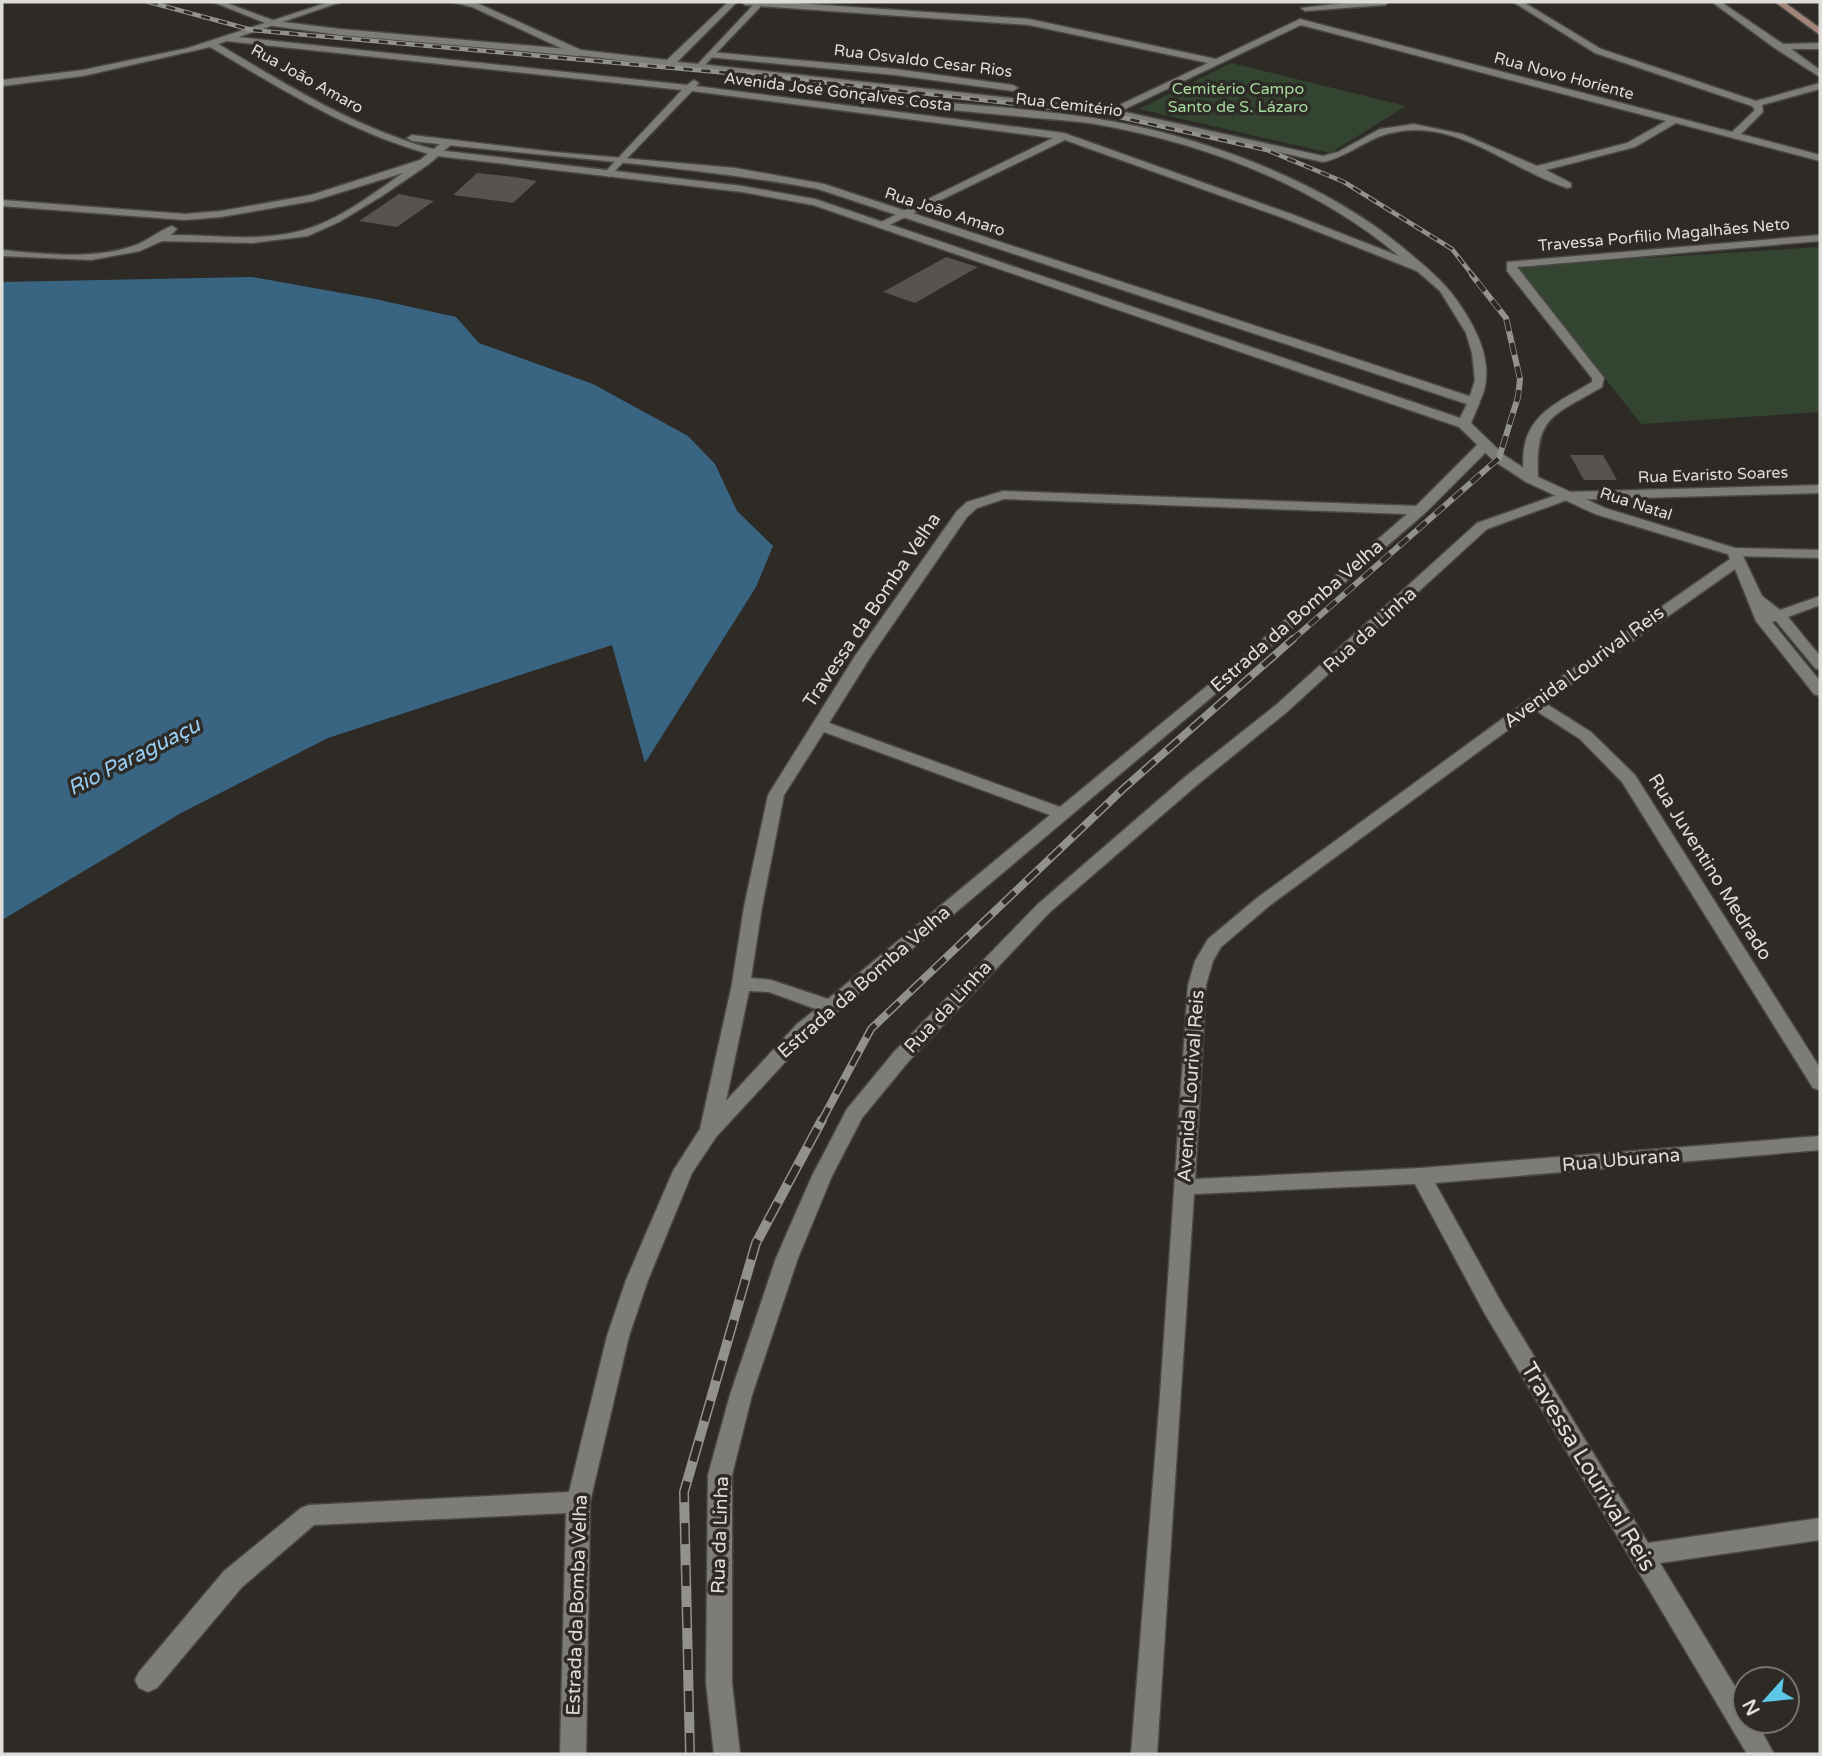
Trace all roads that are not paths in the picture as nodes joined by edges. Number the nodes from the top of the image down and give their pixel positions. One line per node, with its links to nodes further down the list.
1 (217, 2): 14 (street)
2 (337, 2): 14 (street)
3 (456, 2): 11 (street)
4 (733, 2): 22 (street)
5 (746, 2): 6 (street)
6 (760, 2): 21 (street); 24 (street)
7 (1385, 2): 12 (street)
8 (1517, 2): 34 (street)
9 (1716, 2): 19 (street)
10 (1779, 2): 15 (main road)
11 (472, 3): 20 (street)
12 (1301, 5): 13 (street)
13 (1300, 22): 24 (street); 37 (street, Rua Novo Horiente)
14 (273, 23): 16 (street); 20 (street)
15 (1820, 32)
16 (229, 38): 17 (street); 30 (street, Avenida José Gonçalves Costa)
17 (212, 44): 28 (street); 40 (street, Rua João Amaro)
18 (1820, 46): 19 (street)
19 (1779, 47): 27 (street)
20 (579, 53): 23 (street)
21 (711, 55): 22 (street, Rua Osvaldo Cesar Rios); 26 (street); 31 (street, Rua Osvaldo Cesar Rios)
22 (678, 56): 23 (street, Rua Osvaldo Cesar Rios); 25 (street)
23 (638, 59): 25 (street, Rua Osvaldo Cesar Rios)
24 (1218, 62): 33 (street)
25 (669, 64): 26 (street, Rua Osvaldo Cesar Rios)
26 (700, 67): 35 (street, Rua Osvaldo Cesar Rios)
27 (1820, 74)
28 (2, 83)
29 (1820, 86): 34 (street)
30 (691, 87): 36 (street, Rua Cemitério); 38 (street, Avenida José Gonçalves Costa); 45 (street)
31 (1026, 89)
32 (1105, 100): 33 (street)
33 (1131, 103): 35 (street)
34 (1756, 104): 39 (street)
35 (1111, 112): 36 (street); 46 (street, Rua Cemitério)
36 (1093, 121): 38 (street); 57 (street, Rua Cemitério)
37 (1673, 121): 39 (street, Rua Novo Horiente); 46 (street)
38 (1064, 136): 51 (street); 57 (street, Avenida José Gonçalves Costa)
39 (1734, 136): 43 (street, Rua Novo Horiente)
40 (388, 139): 41 (street, Rua João Amaro); 42 (street, Rua João Amaro)
41 (449, 142): 42 (street); 45 (street, Rua João Amaro)
42 (437, 153): 44 (street); 47 (street, Rua João Amaro)
43 (1820, 158)
44 (425, 162): 50 (street); 50 (street)
45 (623, 162): 47 (street); 51 (street, Rua João Amaro)
46 (1535, 170): 48 (street, Rua Cemitério)
47 (609, 174): 53 (street, Rua João Amaro)
48 (1567, 185)
49 (2, 203): 52 (street)
50 (322, 210): 52 (street); 54 (street)
51 (903, 215): 53 (street); 58 (street, Rua João Amaro)
52 (185, 218): 54 (street)
53 (885, 224): 59 (street, Rua João Amaro)
54 (163, 237): 56 (street)
55 (1820, 238): 61 (street, Travessa Porfilio Magalhães Neto)
56 (2, 253)
57 (1421, 269): 58 (street, Rua Cemitério)
58 (1474, 402): 59 (street, Rua Cemitério)
59 (1464, 424): 60 (street, Rua Natal)
60 (1485, 445): 61 (street, Rua Natal); 64 (street, Estrada da Bomba Velha)
61 (1531, 479): 63 (street, Rua Natal)
62 (1820, 489): 63 (street, Rua Evaristo Soares)
63 (1565, 496): 66 (street, Rua Natal); 88 (street, Rua da Linha)
64 (1420, 510): 74 (street, Travessa da Bomba Velha); 75 (street, Estrada da Bomba Velha)
65 (1820, 554): 66 (street, Rua Natal)
66 (1736, 556): 67 (street); 73 (street, Avenida Lourival Reis)
67 (1756, 598): 69 (street); 70 (street)
68 (1820, 600): 69 (street)
69 (1779, 616): 70 (street); 71 (street)
70 (1762, 621): 72 (street)
71 (1820, 665)
72 (1820, 691)
73 (1534, 703): 78 (street, Rua Juventino Medrado); 82 (street, Avenida Lourival Reis)
74 (820, 725): 75 (street); 76 (street, Travessa da Bomba Velha)
75 (1062, 814): 77 (street, Estrada da Bomba Velha)
76 (741, 985): 77 (street); 79 (street, Travessa da Bomba Velha)
77 (830, 1007): 79 (street, Estrada da Bomba Velha)
78 (1820, 1083)
79 (709, 1132): 83 (street, Estrada da Bomba Velha)
80 (1820, 1143): 81 (street, Rua Uburana)
81 (1421, 1176): 82 (street, Rua Uburana); 85 (street, Travessa Lourival Reis)
82 (1185, 1187): 89 (street, Avenida Lourival Reis)
83 (578, 1502): 86 (street); 87 (street, Estrada da Bomba Velha)
84 (1820, 1529): 85 (street)
85 (1642, 1555): 90 (street, Travessa Lourival Reis)
86 (148, 1680)
87 (573, 1754)
88 (727, 1754)
89 (1144, 1754)
90 (1761, 1754)

